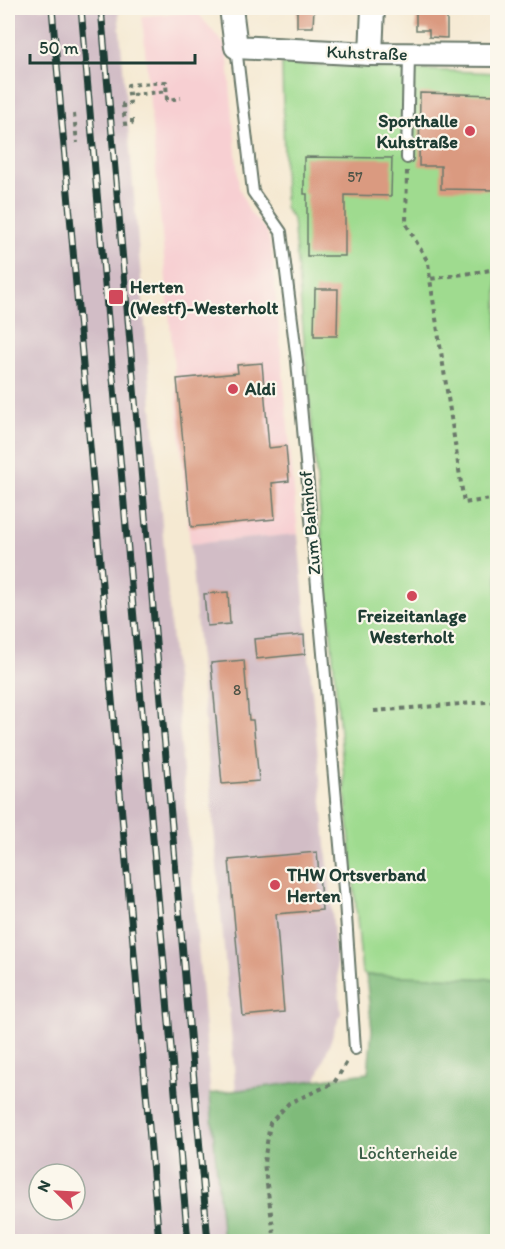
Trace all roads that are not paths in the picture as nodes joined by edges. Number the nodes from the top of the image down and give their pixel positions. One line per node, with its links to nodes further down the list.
1 (231, 8): 3 (street, Zum Bahnhof)
2 (374, 8): 4 (street)
3 (236, 47): 4 (street, Kuhstraße); 8 (lane, Zum Bahnhof)
4 (371, 54): 5 (street, Kuhstraße)
5 (410, 54): 6 (street, Kuhstraße); 7 (lane)
6 (498, 55)
7 (407, 158)
8 (355, 1049)

